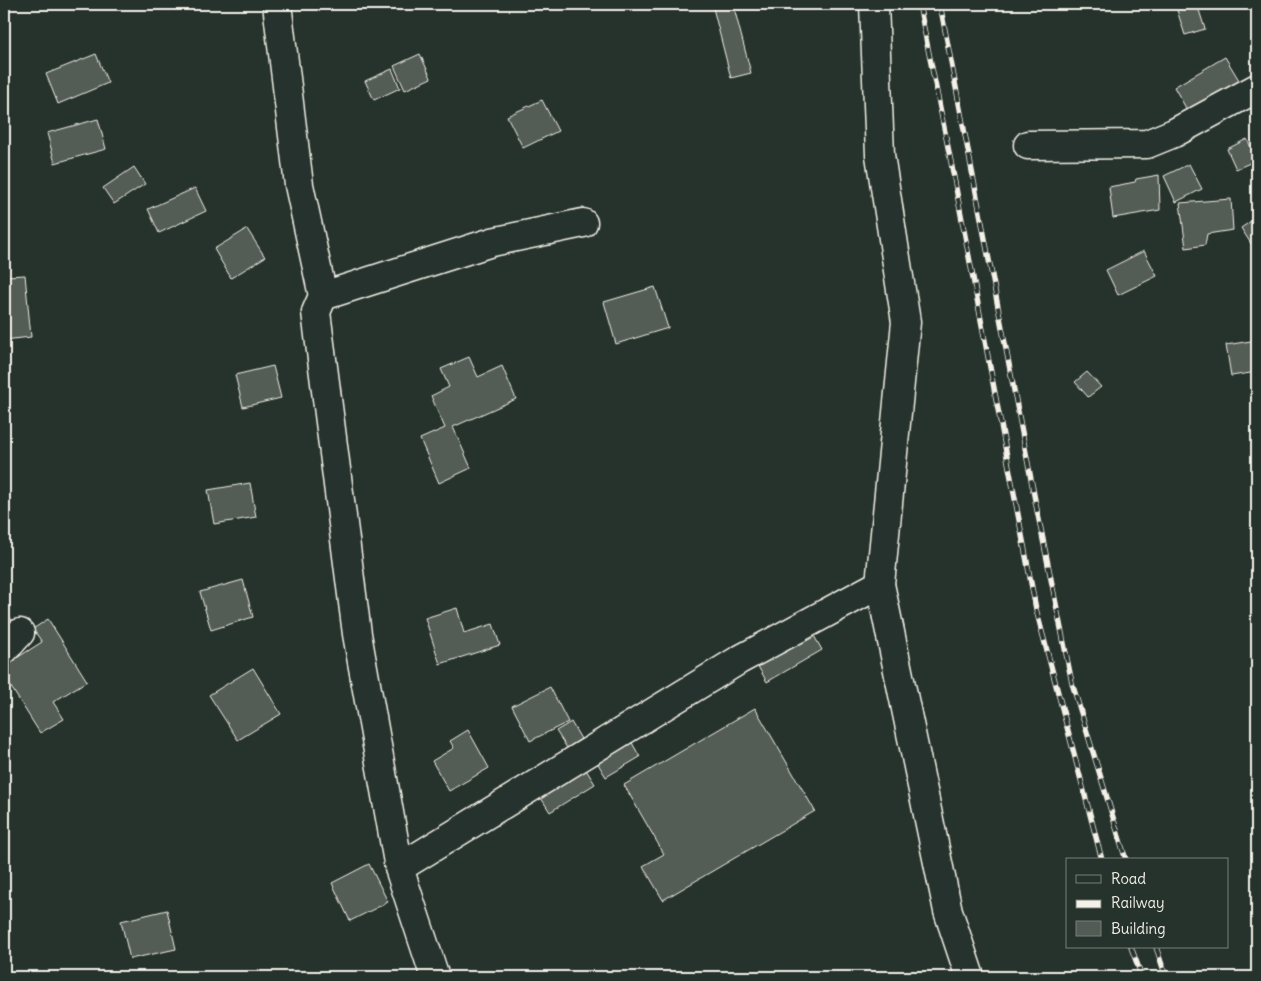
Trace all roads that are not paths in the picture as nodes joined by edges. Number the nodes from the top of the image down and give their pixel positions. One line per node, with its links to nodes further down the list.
1 (277, 4): 6 (street)
2 (874, 4): 7 (street)
3 (1257, 88): 4 (street)
4 (1028, 145)
5 (583, 223): 6 (street)
6 (324, 296): 8 (street)
7 (880, 584): 8 (street); 10 (street)
8 (399, 868): 9 (street)
9 (435, 977)
10 (970, 977)

